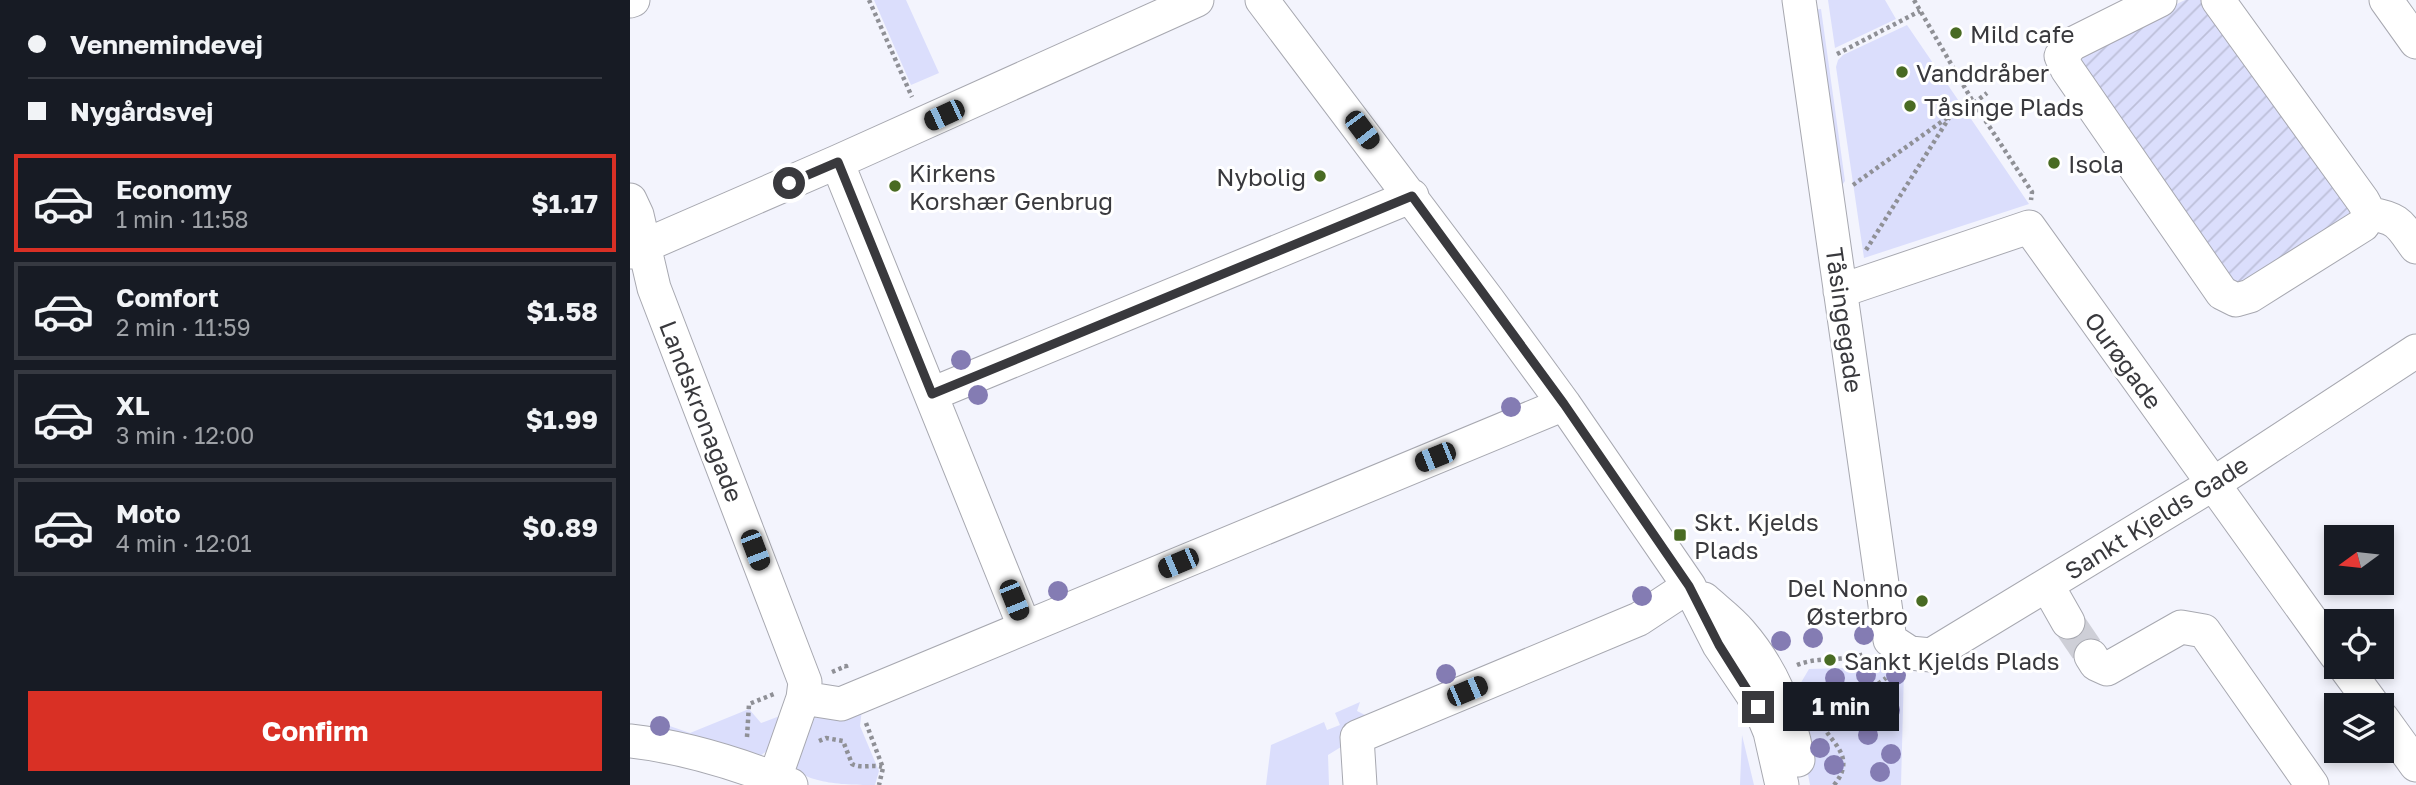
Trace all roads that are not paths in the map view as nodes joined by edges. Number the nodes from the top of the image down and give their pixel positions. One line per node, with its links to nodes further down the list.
1 (1197, 0): 8 (street)
2 (1262, 0): 9 (street)
3 (1799, 0): 13 (street, Tåsingegade)
4 (2160, 0): 11 (street)
5 (2218, 0): 11 (street)
6 (2386, 0): 7 (street)
7 (2412, 30)
8 (838, 162): 12 (street); 15 (street)
9 (1412, 196): 15 (street); 16 (street)
10 (630, 200): 12 (street, Landskronagade)
11 (2400, 224)
12 (637, 250): 25 (street, Landskronagade)
13 (1840, 291): 17 (street, Ourøgade); 23 (street, Tåsingegade)
14 (2416, 351): 17 (street, Sankt Kjelds Gade)
15 (932, 394): 21 (street)
16 (1564, 404): 19 (street); 21 (street)
17 (2213, 484): 18 (street, Sankt Kjelds Gade); 22 (street, Ourøgade)
18 (2047, 584): 20 (street); 23 (street, Sankt Kjelds Gade)
19 (1689, 586): 30 (street); 31 (street); 32 (street)
20 (2068, 622)
21 (1024, 626): 25 (street)
22 (2324, 638)
23 (1890, 640)
24 (2091, 656): 33 (street)
25 (803, 698): 29 (street, Landskronagade)
26 (2394, 735): 28 (street)
27 (630, 741): 29 (street)
28 (2416, 765)
29 (783, 782)
30 (1360, 785)
31 (1782, 785)
32 (1802, 785)
33 (2312, 785)

